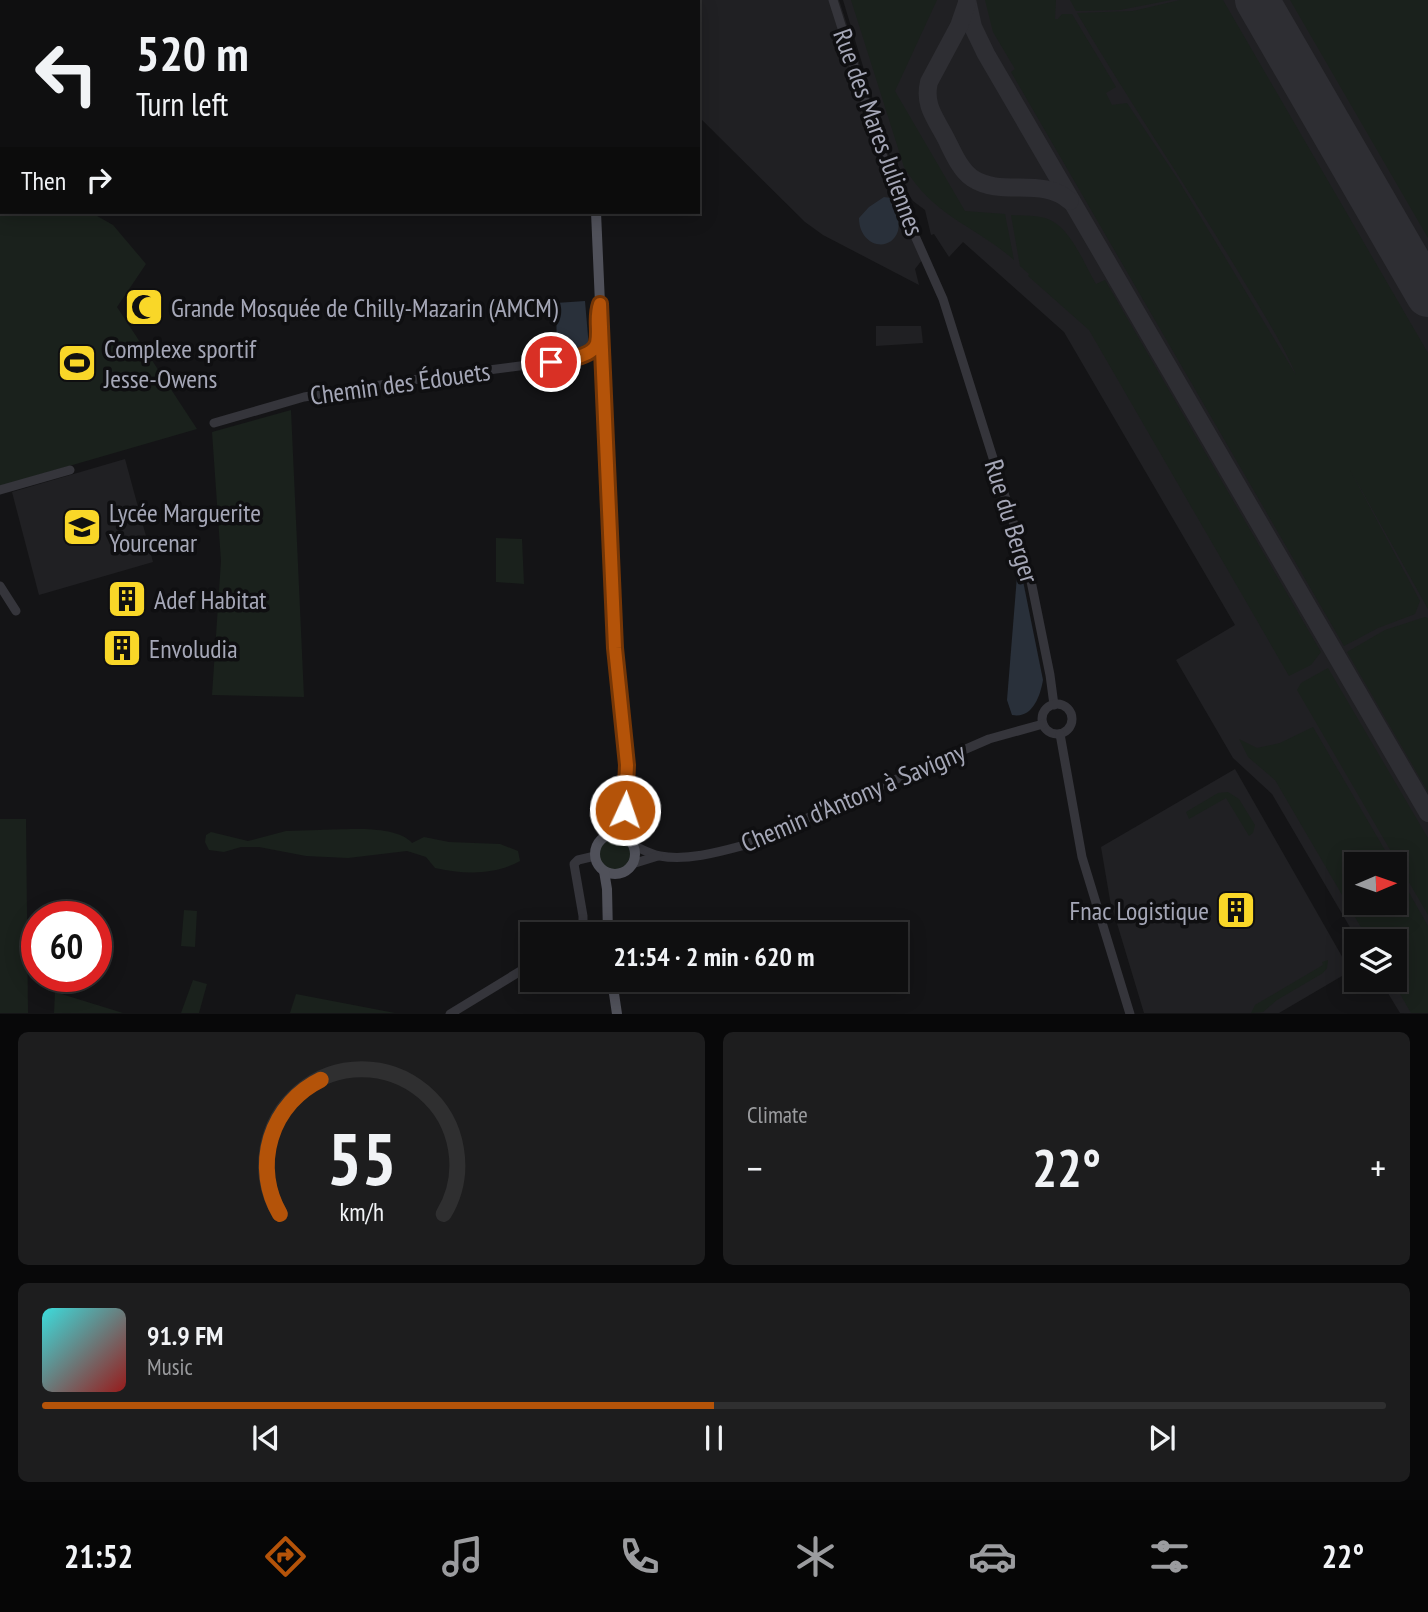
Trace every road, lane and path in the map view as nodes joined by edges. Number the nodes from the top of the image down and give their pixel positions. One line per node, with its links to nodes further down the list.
1 (833, 0): 4 (street, Rue des Mares Juliennes)
2 (596, 214): 3 (main road)
3 (600, 304): 5 (main road); 6 (main road)
4 (956, 341): 12 (street, Rue du Berger)
5 (588, 353): 6 (main road); 7 (street, Chemin des Édouets)
6 (604, 396): 15 (main road)
7 (214, 423)
8 (70, 470): 9 (street)
9 (0, 490)
10 (0, 586): 11 (street)
11 (16, 611)
12 (1054, 705): 13 (street); 14 (street)
13 (1043, 724): 14 (street); 19 (street, Chemin d'Antony à Savigny)
14 (1060, 734): 30 (street)
15 (626, 787): 16 (main road); 17 (main road)
16 (609, 836): 17 (main road); 18 (main road)
17 (630, 842): 19 (street); 20 (main road)
18 (595, 856): 21 (main road); 23 (street)
19 (660, 856): 20 (street)
20 (632, 864): 22 (main road)
21 (604, 871): 22 (main road); 24 (main road)
22 (623, 873): 25 (main road)
23 (582, 922)
24 (608, 922)
25 (609, 922)
26 (520, 971): 28 (street)
27 (614, 992): 29 (main road)
28 (450, 1013)
29 (617, 1013)
30 (1129, 1013)

